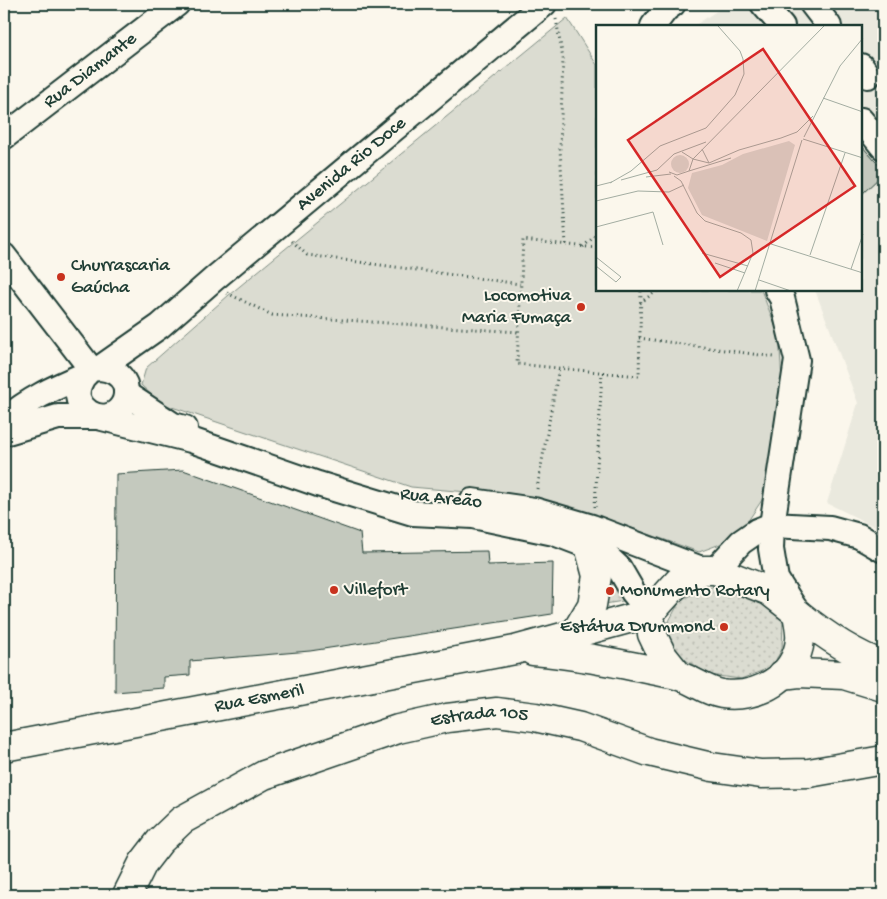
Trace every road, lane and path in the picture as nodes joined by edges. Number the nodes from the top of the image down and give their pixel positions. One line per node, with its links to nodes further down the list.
1 (177, 4): 10 (street, Rua Diamante)
2 (672, 4): 6 (street)
3 (763, 4): 7 (street)
4 (812, 4): 8 (street)
5 (549, 10): 12 (street, Avenida Rio Doce); 14 (path)
6 (654, 25)
7 (781, 25)
8 (828, 25)
9 (862, 121): 11 (street)
10 (4, 137)
11 (883, 147)
12 (277, 226): 18 (street, Avenida Rio Doce); 19 (path)
13 (596, 235): 15 (path)
14 (566, 245): 15 (path); 19 (path)
15 (583, 247): 16 (path)
16 (596, 248)
17 (4, 256): 29 (street)
18 (215, 278): 24 (street, Avenida Rio Doce); 25 (path)
19 (520, 284): 25 (path)
20 (641, 291): 23 (path)
21 (657, 291): 23 (path)
22 (778, 291): 27 (street)
23 (640, 303): 26 (path)
24 (160, 326): 29 (street, Avenida Rio Doce); 31 (street, Avenida Rio Doce)
25 (518, 332): 28 (path)
26 (639, 338): 27 (path); 30 (path)
27 (797, 360): 36 (street)
28 (559, 367): 30 (path); 35 (path)
29 (92, 370): 31 (street); 32 (street); 33 (street, Avenida Rio Doce)
30 (602, 372): 37 (path)
31 (126, 390): 32 (street); 35 (street, Rua Areão)
32 (98, 417): 34 (street); 37 (street, Rua Areão)
33 (4, 420)
34 (4, 433)
35 (534, 510): 37 (street, Rua Areão)
36 (772, 525): 38 (street); 39 (street); 41 (street)
37 (591, 536): 39 (street, Rua Areão); 40 (street); 42 (main road)
38 (883, 550)
39 (710, 570): 40 (main road); 41 (main road)
40 (650, 613): 42 (main road); 45 (main road)
41 (797, 613): 44 (main road); 46 (main road)
42 (576, 632): 43 (main road)
43 (515, 650): 45 (main road); 48 (main road, Rua Esmeril)
44 (883, 665)
45 (678, 675): 46 (main road)
46 (782, 675): 47 (main road)
47 (883, 687)
48 (4, 748)
49 (883, 760): 50 (main road, Estrada 105)
50 (127, 895)

